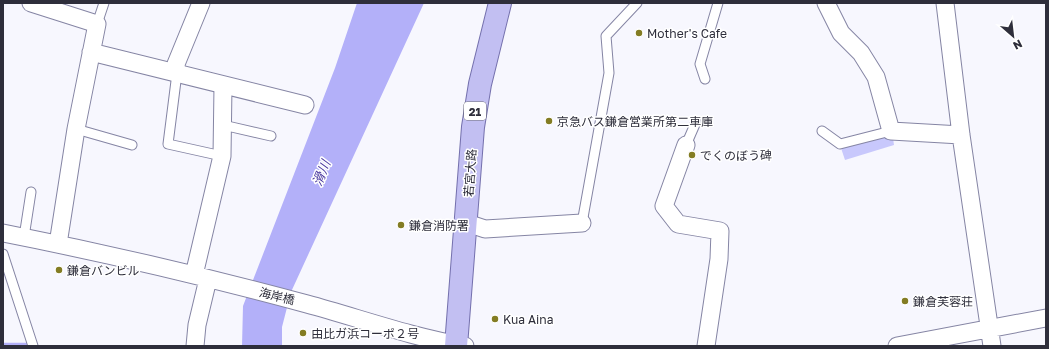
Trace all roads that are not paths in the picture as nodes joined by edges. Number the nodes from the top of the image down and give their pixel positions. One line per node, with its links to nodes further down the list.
1 (30, 3): 9 (street)
2 (104, 3): 9 (lane)
3 (200, 3): 11 (street)
4 (500, 3): 26 (main road, 若宮大路 / 21)
5 (637, 3): 27 (lane)
6 (718, 3): 12 (lane)
7 (826, 3): 19 (street)
8 (945, 3): 20 (street)
9 (97, 24): 10 (street)
10 (91, 52): 11 (street); 17 (street)
11 (177, 73): 13 (street); 24 (lane)
12 (705, 79)
13 (223, 86): 14 (street); 16 (street)
14 (306, 105)
15 (696, 122): 23 (lane)
16 (223, 125): 21 (lane); 24 (street)
17 (76, 130): 22 (lane); 30 (street)
18 (822, 131): 19 (lane)
19 (891, 131): 20 (street)
20 (961, 135): 34 (street)
21 (271, 136)
22 (132, 145)
23 (686, 145): 38 (street)
24 (222, 156): 32 (street)
25 (32, 192): 29 (lane)
26 (467, 223): 27 (street); 37 (main road, 若宮大路 / 21)
27 (582, 223)
28 (3, 233): 29 (street, 海岸橋)
29 (24, 237): 30 (street, 海岸橋)
30 (58, 244): 32 (street, 海岸橋)
31 (3, 254): 35 (lane)
32 (201, 277): 36 (street); 37 (street, 海岸橋)
33 (1046, 318): 34 (street)
34 (990, 328): 39 (street); 40 (street)
35 (33, 346)
36 (195, 346)
37 (459, 346)
38 (706, 346)
39 (897, 346)
40 (992, 346)

